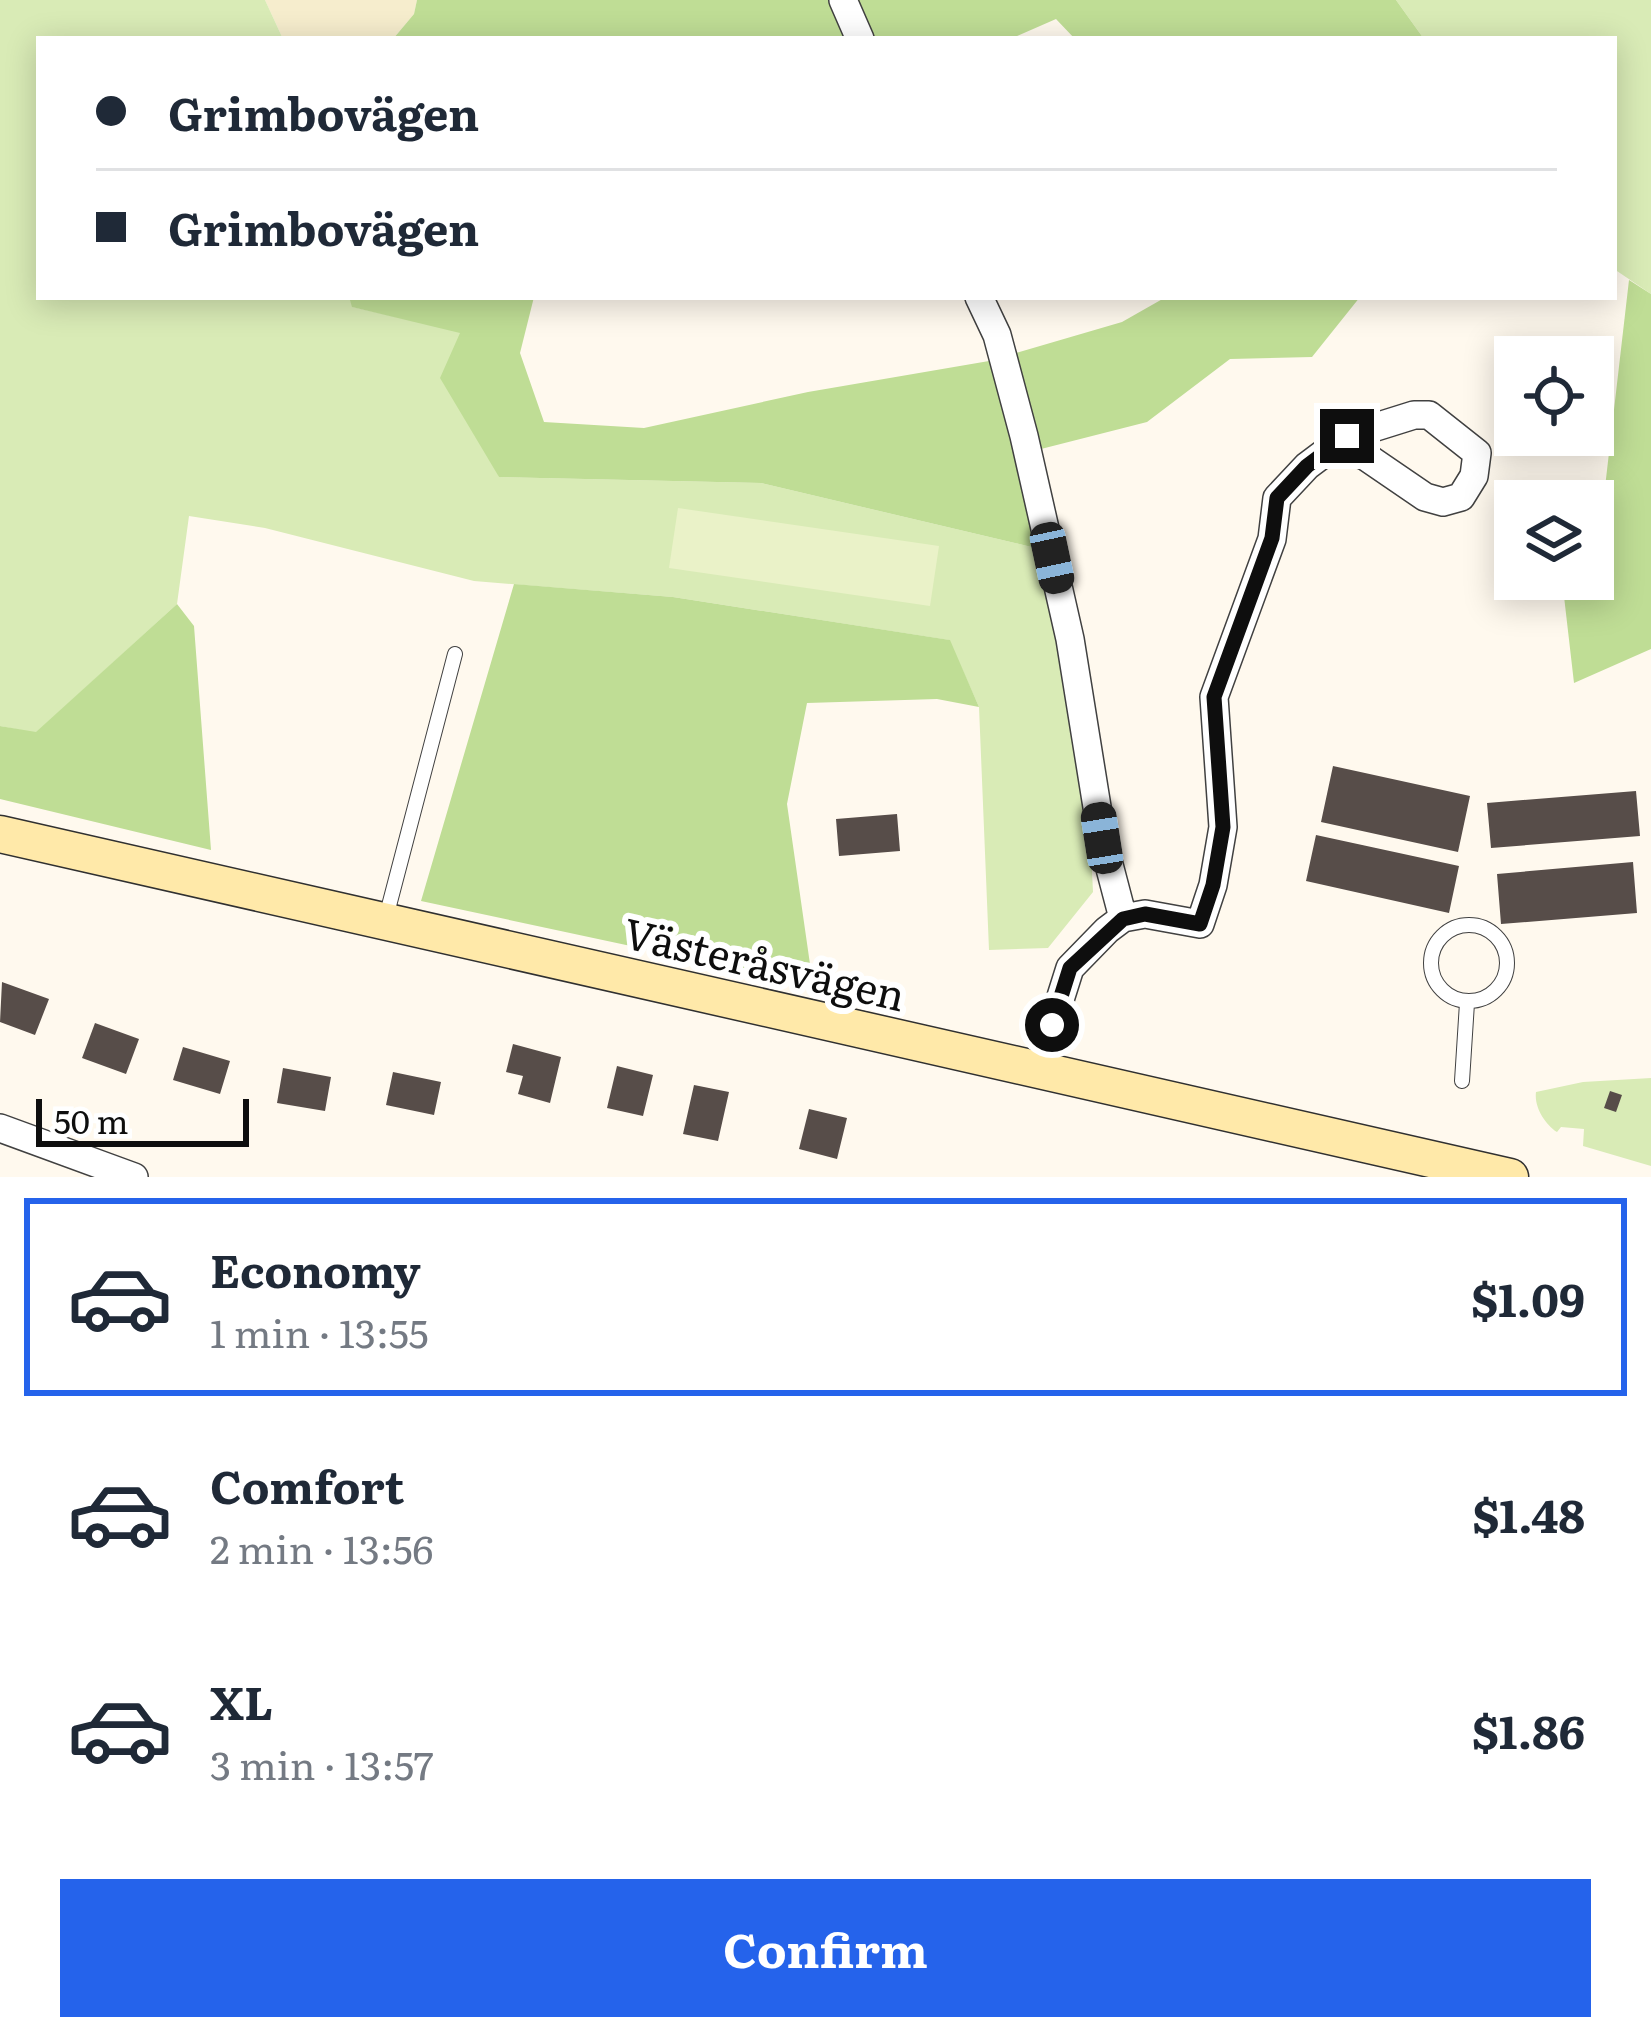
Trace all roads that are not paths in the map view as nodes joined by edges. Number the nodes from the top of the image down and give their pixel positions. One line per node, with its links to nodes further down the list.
1 (843, 0): 2 (street)
2 (859, 36)
3 (980, 300): 7 (street)
4 (1334, 446): 4 (street); 7 (street)
5 (454, 654): 8 (lane)
6 (0, 834): 8 (street, Västeråsvägen)
7 (1123, 919): 10 (street)
8 (385, 921): 10 (street, Västeråsvägen)
9 (1468, 1003): 9 (lane); 11 (lane)
10 (1042, 1071): 14 (street, Västeråsvägen)
11 (1462, 1082)
12 (0, 1128): 13 (street)
13 (134, 1177)
14 (1510, 1177)

